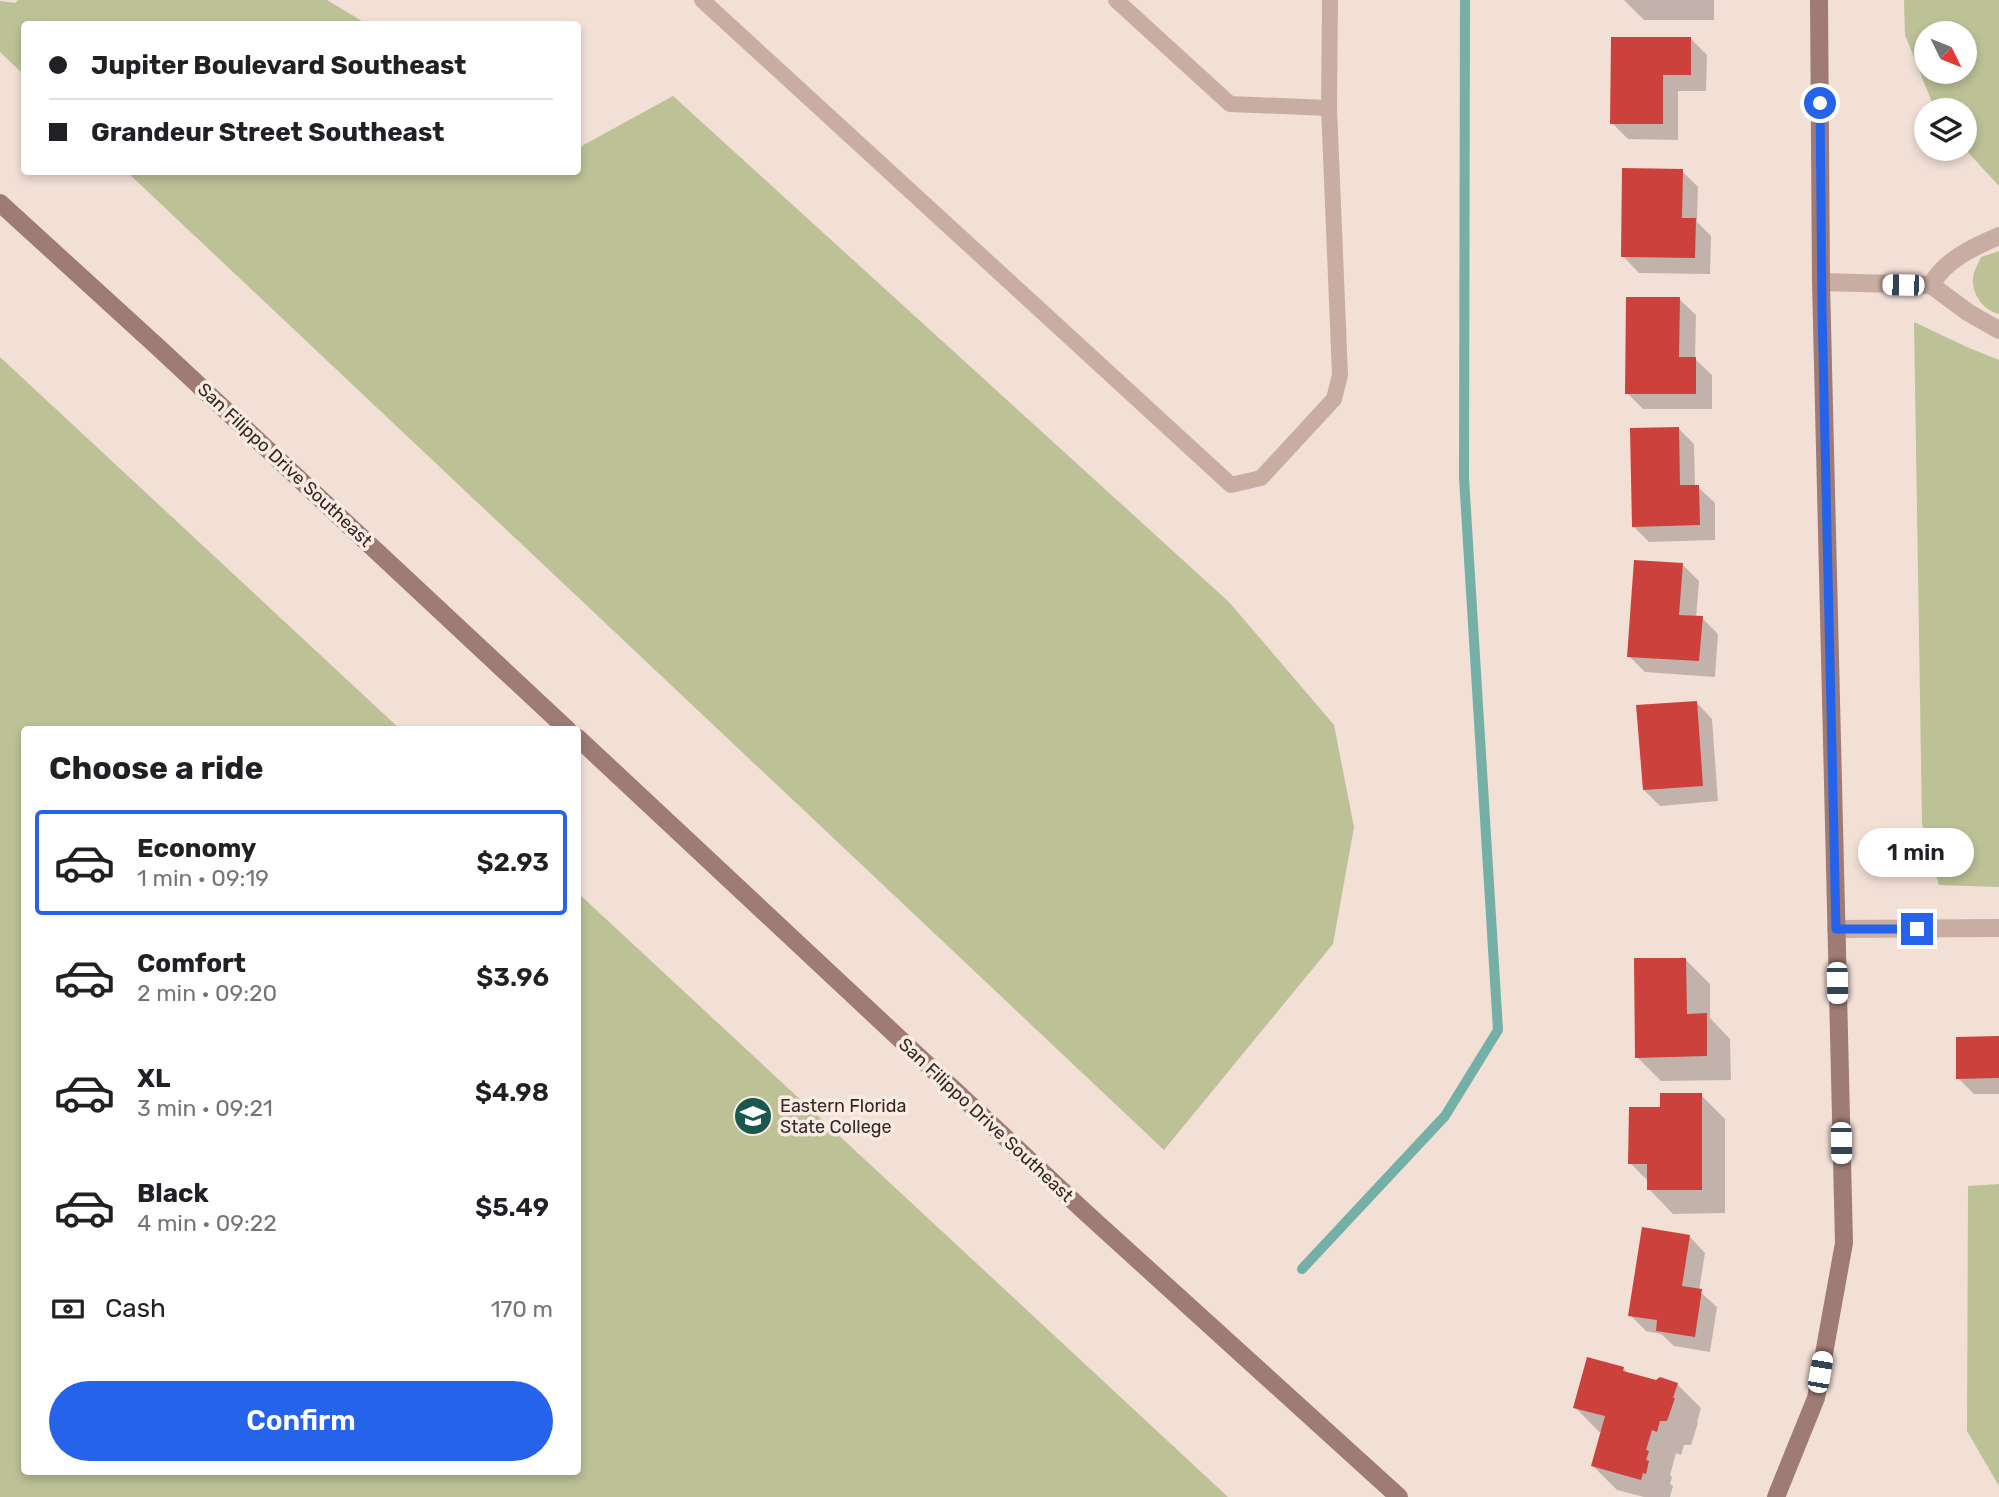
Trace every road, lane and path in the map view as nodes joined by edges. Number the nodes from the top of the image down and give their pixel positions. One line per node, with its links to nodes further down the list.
1 (702, 0): 5 (lane)
2 (1116, 0): 5 (lane)
3 (1330, 0): 5 (lane)
4 (1819, 0): 8 (street)
5 (1329, 108)
6 (0, 202): 11 (street, San Filippo Drive Southeast)
7 (1999, 236): 9 (street)
8 (1821, 282): 9 (street); 14 (street)
9 (1931, 285): 10 (street)
10 (1999, 330)
11 (564, 726)
12 (581, 741): 15 (street, San Filippo Drive Southeast)
13 (1999, 928): 14 (street)
14 (1836, 929): 16 (street)
15 (1399, 1497)
16 (1776, 1497)

